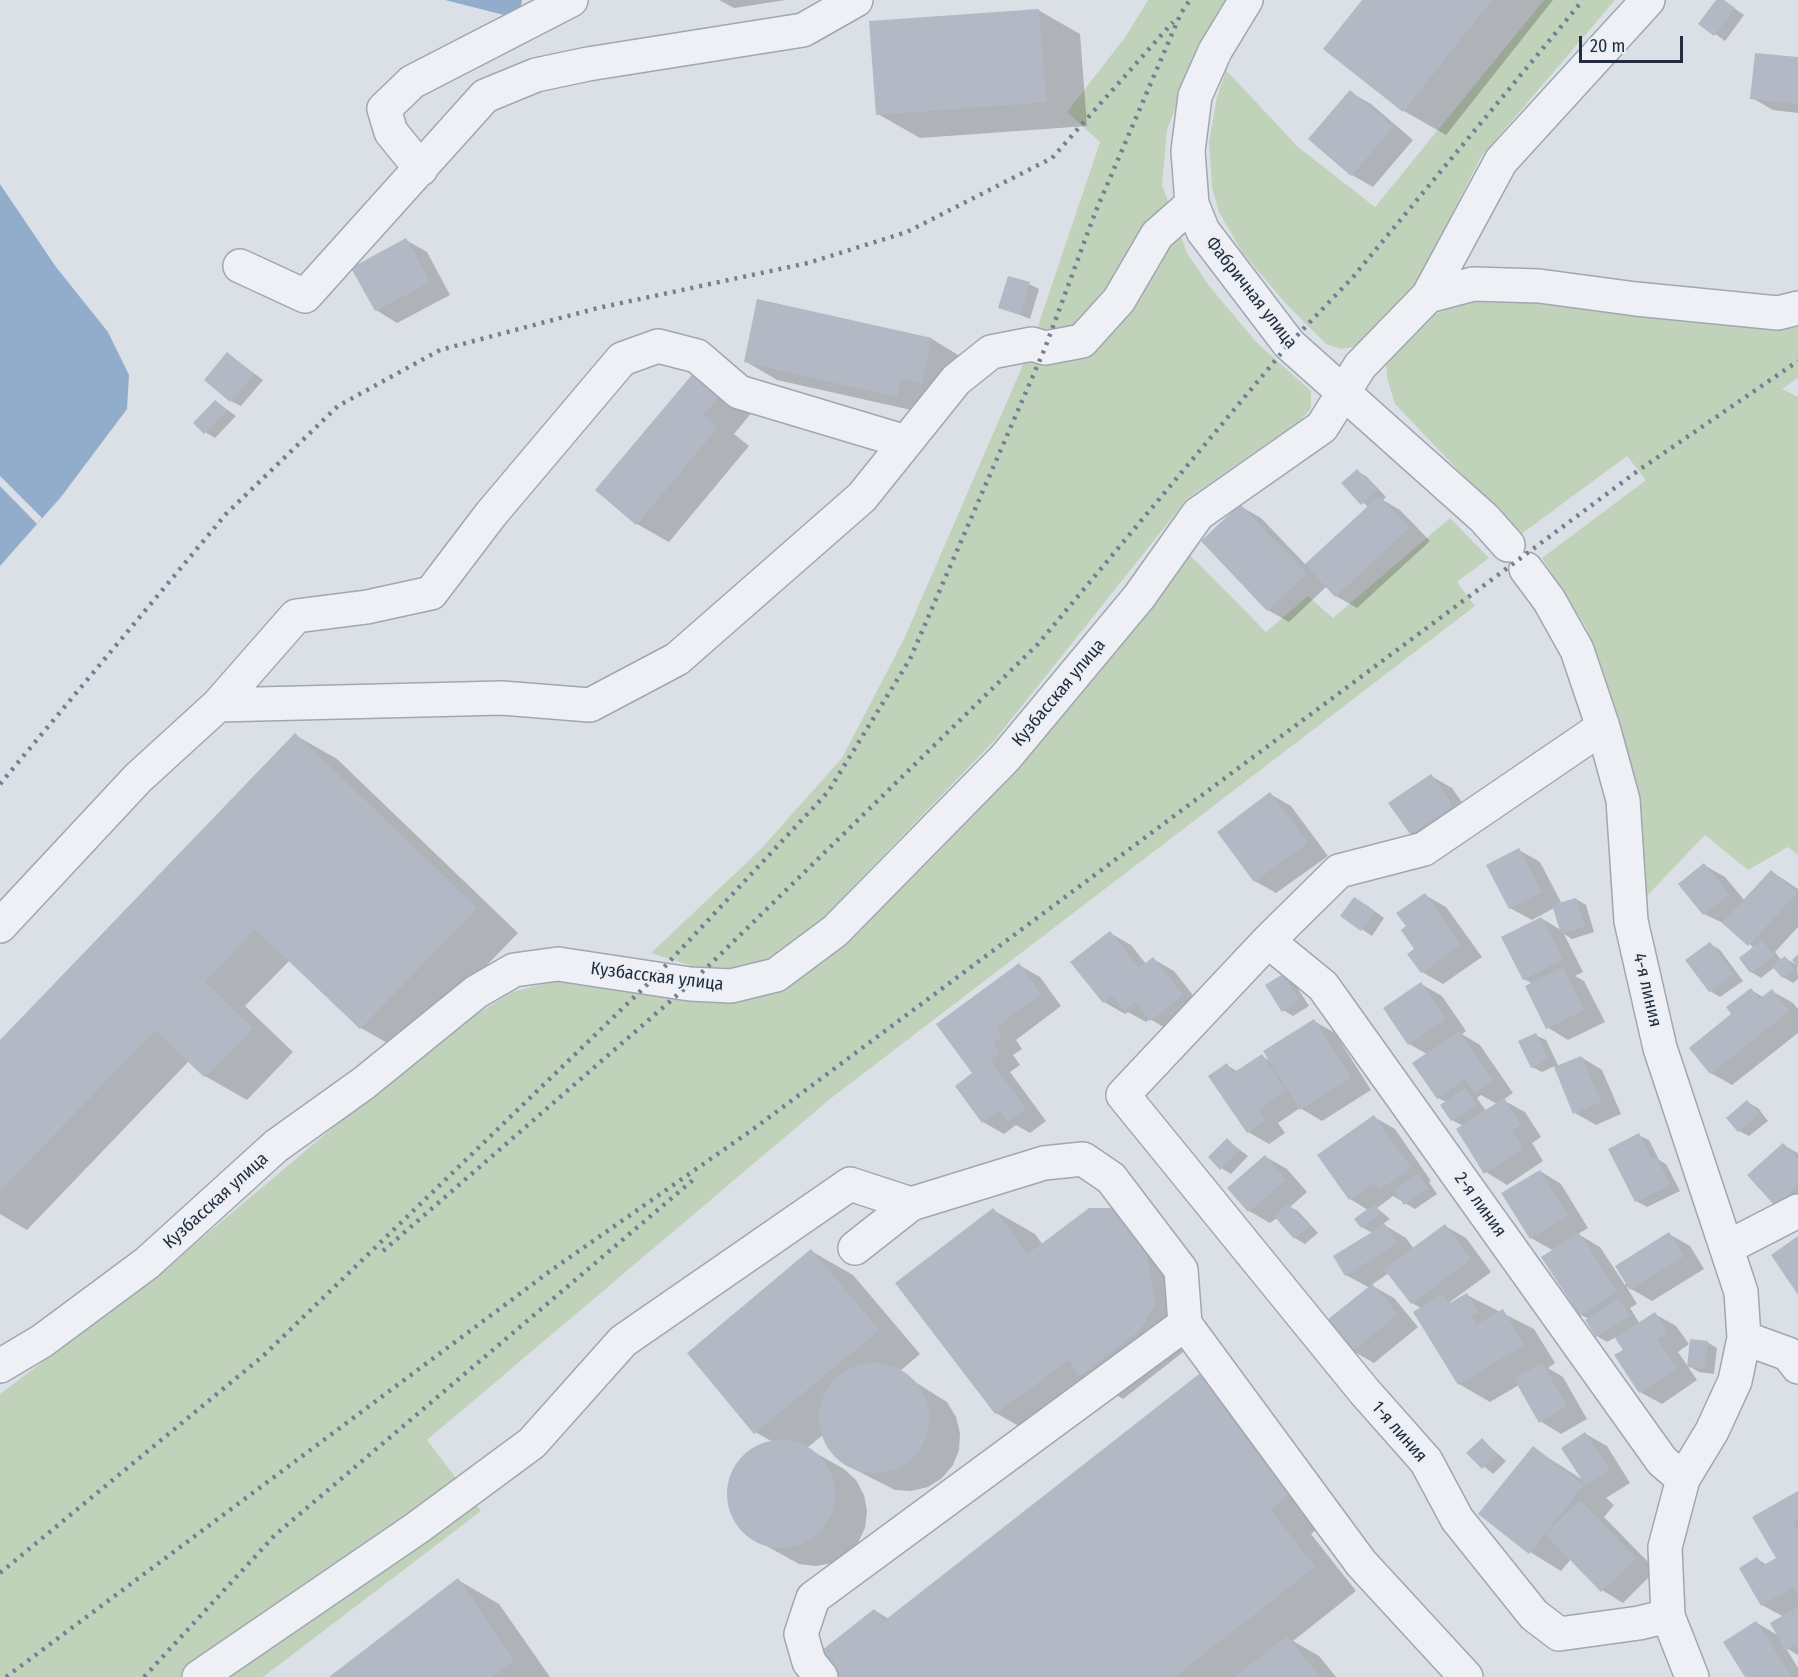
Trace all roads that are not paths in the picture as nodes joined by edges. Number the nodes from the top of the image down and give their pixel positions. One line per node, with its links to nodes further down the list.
1 (572, 0): 5 (street)
2 (856, 0): 5 (street)
3 (1246, 0): 6 (street, Фабричная улица)
4 (1648, 0): 8 (street, Кузбасская улица)
5 (421, 169): 7 (street)
6 (1192, 204): 10 (street, Фабричная улица); 11 (street)
7 (240, 266)
8 (1428, 296): 9 (street); 10 (street, Кузбасская улица)
9 (1798, 308)
10 (1344, 394): 12 (street, Фабричная улица); 23 (street, Кузбасская улица)
11 (906, 442): 13 (street); 13 (street)
12 (1577, 650): 14 (street, 4-я линия)
13 (218, 705): 15 (street)
14 (1604, 727): 16 (street); 19 (street, 4-я линия)
15 (0, 926)
16 (1268, 940): 25 (street, 2-я линия); 26 (street, 1-я линия)
17 (911, 1204): 20 (street); 21 (street); 27 (street)
18 (1798, 1211): 19 (street)
19 (1728, 1247): 22 (street, 4-я линия)
20 (855, 1248)
21 (1185, 1324): 28 (street); 29 (street)
22 (1744, 1338): 24 (street); 25 (street, 4-я линия)
23 (0, 1366)
24 (1798, 1367)
25 (1683, 1479): 26 (street, 4-я линия)
26 (1668, 1616): 30 (street)
27 (199, 1677)
28 (821, 1677)
29 (1466, 1677)
30 (1692, 1677)

